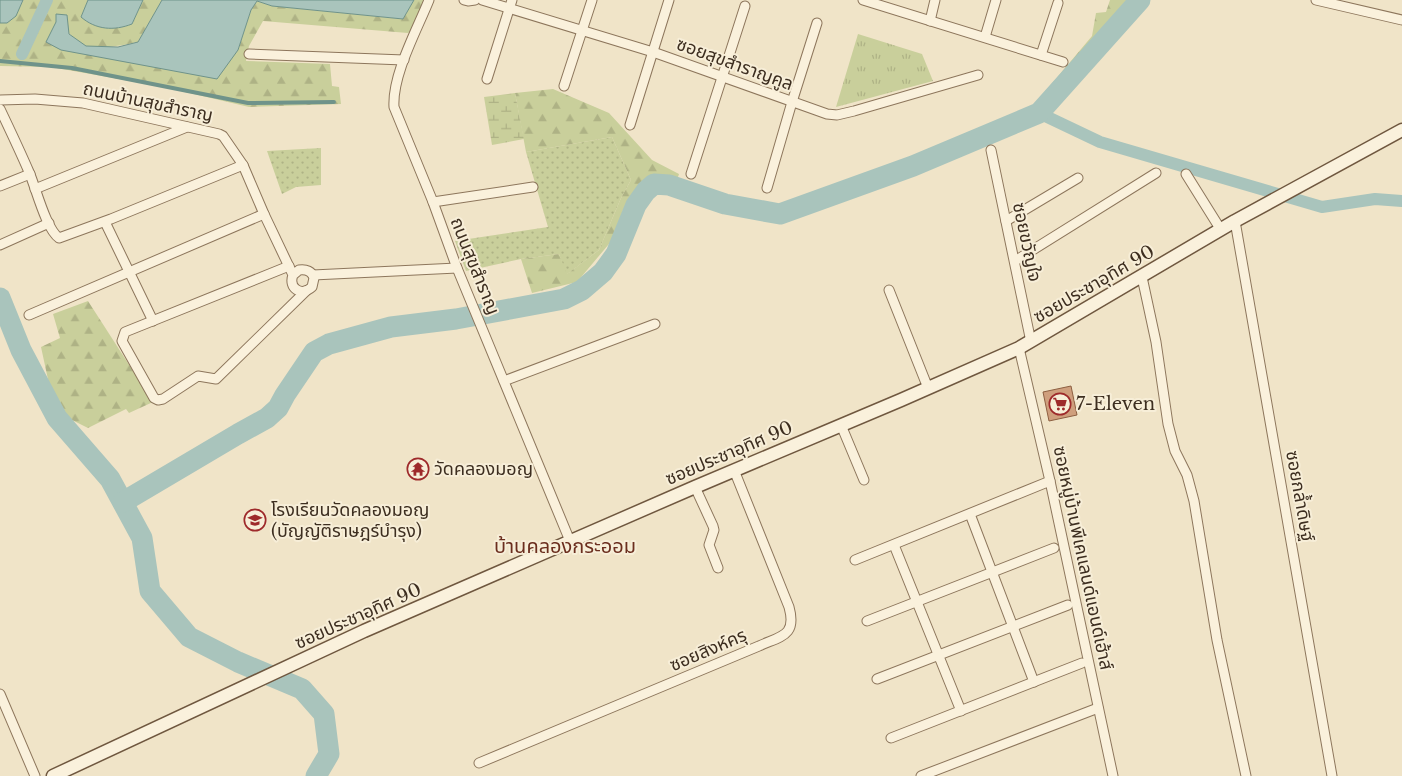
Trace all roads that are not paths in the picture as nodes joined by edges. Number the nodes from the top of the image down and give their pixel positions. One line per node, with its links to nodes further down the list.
1 (429, 0): 23 (street, ถนนสุขสำราญ)
2 (464, 0): 3 (street)
3 (475, 0)
4 (482, 0): 13 (street, ซอยสุขสำราญคูล)
5 (592, 0): 18 (street)
6 (669, 0): 20 (street)
7 (863, 0): 11 (street)
8 (935, 0): 16 (street)
9 (996, 0): 19 (street)
10 (1316, 0): 15 (street)
11 (873, 2): 16 (street)
12 (1058, 3): 22 (street)
13 (511, 4): 18 (street, ซอยสุขสำราญคูล); 27 (street)
14 (745, 6): 26 (street)
15 (1402, 20)
16 (930, 21): 19 (street)
17 (817, 23): 30 (street)
18 (582, 30): 20 (street, ซอยสุขสำราญคูล); 28 (street)
19 (984, 37): 22 (street)
20 (653, 52): 26 (street, ซอยสุขสำราญคูล); 32 (street)
21 (249, 54): 23 (street)
22 (1041, 55): 24 (street)
23 (404, 60): 46 (street, ถนนสุขสำราญ)
24 (1063, 62)
25 (978, 75): 30 (street, ซอยสุขสำราญคูล)
26 (722, 76): 30 (street, ซอยสุขสำราญคูล); 39 (street)
27 (487, 79)
28 (564, 86)
29 (0, 100): 33 (street, ถนนบ้านสุขสำราญ)
30 (792, 102): 44 (street)
31 (0, 109): 38 (street)
32 (630, 125)
33 (188, 126): 36 (street, ถนนบ้านสุขสำราญ); 45 (street)
34 (1402, 130): 49 (street, ซอยประชาอุทิศ 90)
35 (990, 150): 48 (street, ซอยขวัญใจ)
36 (243, 165): 47 (street, ถนนบ้านสุขสำราญ); 50 (street)
37 (1156, 173): 54 (street)
38 (30, 174): 42 (street); 45 (street)
39 (691, 174)
40 (1186, 174): 52 (street)
41 (1078, 178): 48 (street)
42 (0, 186)
43 (532, 187): 46 (street)
44 (767, 188)
45 (35, 189): 51 (street)
46 (433, 202): 55 (street, ถนนสุขสำราญ)
47 (264, 214): 56 (street, ถนนบ้านสุขสำราญ); 57 (street)
48 (1006, 221): 54 (street, ซอยขวัญใจ)
49 (1235, 221): 52 (street, ซอยประชาอุทิศ 90); 99 (street, ซอยกล้ำดิษฐ์)
50 (105, 222): 51 (street); 57 (street)
51 (49, 224): 53 (street)
52 (1221, 230): 59 (street, ซอยประชาอุทิศ 90)
53 (0, 245)
54 (1015, 261): 65 (street, ซอยขวัญใจ)
55 (457, 268): 58 (street); 67 (street, ถนนสุขสำราญ)
56 (291, 270): 58 (street); 61 (street, ถนนบ้านสุขสำราญ); 63 (street)
57 (129, 271): 62 (street); 63 (street)
58 (313, 275): 61 (street)
59 (1142, 277): 65 (street, ซอยประชาอุทิศ 90); 98 (street)
60 (889, 290): 68 (street)
61 (306, 292): 63 (street)
62 (28, 315)
63 (153, 321)
64 (655, 324): 67 (street)
65 (1031, 342): 66 (street, ซอยประชาอุทิศ 90)
66 (1019, 348): 68 (street, ซอยประชาอุทิศ 90); 72 (street, ซอยหมู่บ้านพีเคแลนด์แอนด์เฮ้าส์)
67 (504, 381): 75 (street, ถนนสุขสำราญ)
68 (928, 388): 69 (street, ซอยประชาอุทิศ 90)
69 (841, 426): 70 (street, ซอยประชาอุทิศ 90); 71 (street)
70 (734, 470): 73 (street, ซอยประชาอุทิศ 90); 93 (street, ซอยสิงห์ครุ)
71 (864, 480)
72 (1050, 481): 74 (street); 90 (street, ซอยหมู่บ้านพีเคแลนด์แอนด์เฮ้าส์)
73 (695, 487): 75 (street, ซอยประชาอุทิศ 90); 79 (street)
74 (970, 514): 76 (street); 80 (street)
75 (570, 541): 95 (street, ซอยประชาอุทิศ 90)
76 (894, 545): 78 (street); 81 (street)
77 (1054, 548): 80 (street)
78 (855, 560)
79 (718, 568)
80 (992, 572): 81 (street); 84 (street)
81 (918, 601): 83 (street); 85 (street)
82 (1068, 605): 84 (street)
83 (867, 621)
84 (1013, 626): 85 (street); 88 (street)
85 (940, 655): 87 (street); 91 (street)
86 (1082, 663): 88 (street)
87 (878, 679)
88 (1034, 682): 91 (street)
89 (0, 694): 94 (street)
90 (1098, 708): 96 (street); 97 (street, ซอยหมู่บ้านพีเคแลนด์แอนด์เฮ้าส์)
91 (962, 711): 92 (street)
92 (891, 738)
93 (479, 763)
94 (35, 776)
95 (53, 776)
96 (920, 776)
97 (1113, 776)
98 (1246, 776)
99 (1332, 776)

